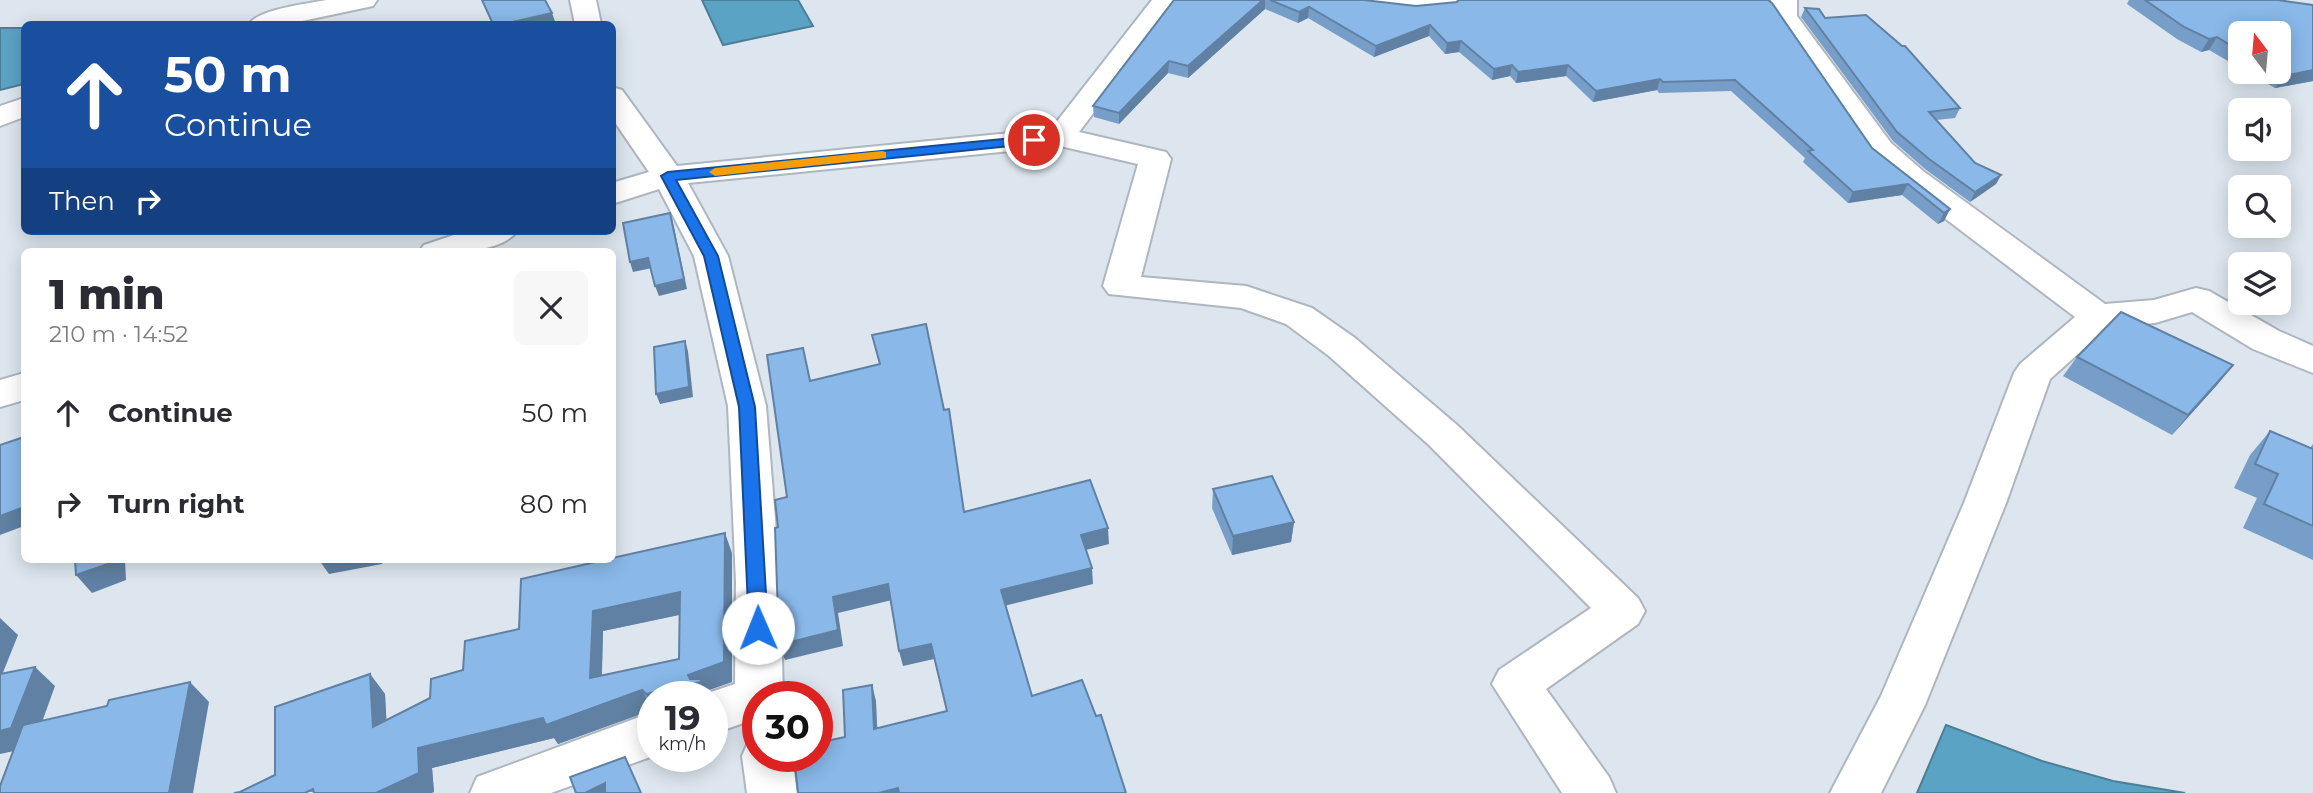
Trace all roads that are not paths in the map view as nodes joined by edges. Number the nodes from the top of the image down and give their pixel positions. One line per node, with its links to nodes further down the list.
1 (364, 0): 7 (street)
2 (583, 0): 8 (street)
3 (1166, 0): 12 (street)
4 (1355, 0): 6 (street)
5 (1784, 0): 17 (street)
6 (1446, 4)
7 (271, 21)
8 (586, 21)
9 (616, 102): 13 (street)
10 (21, 108): 11 (street)
11 (0, 117)
12 (1060, 137): 13 (street); 26 (street)
13 (668, 176): 14 (street); 21 (street)
14 (616, 193)
15 (488, 235): 16 (street)
16 (448, 248)
17 (2098, 316): 18 (street); 27 (street)
18 (2313, 360)
19 (21, 387): 20 (street)
20 (0, 394)
21 (759, 681)
22 (637, 740): 24 (street)
23 (769, 772): 25 (street)
24 (495, 793)
25 (772, 793)
26 (1591, 793)
27 (1855, 793)

